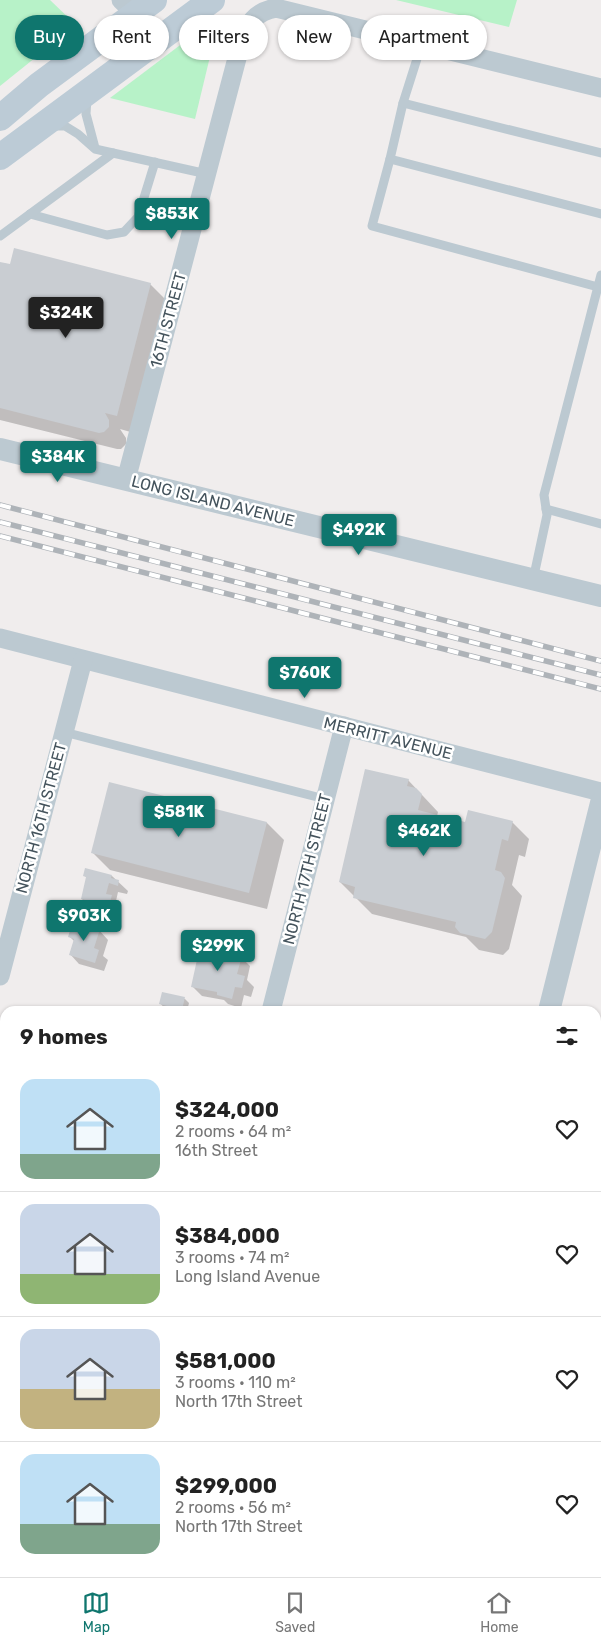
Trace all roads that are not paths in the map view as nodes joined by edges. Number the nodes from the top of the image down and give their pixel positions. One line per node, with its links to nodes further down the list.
1 (212, 0): 4 (main road)
2 (137, 5): 11 (main road)
3 (361, 28): 19 (street, 16TH STREET)
4 (169, 31)
5 (487, 59): 8 (street)
6 (130, 60): 9 (main road)
7 (417, 60): 10 (lane)
8 (601, 88)
9 (88, 91): 12 (main road); 13 (lane)
10 (403, 103): 15 (lane); 17 (lane)
11 (0, 118)
12 (41, 125): 13 (lane); 16 (main road)
13 (95, 149): 14 (lane)
14 (113, 153): 18 (lane); 20 (lane)
15 (601, 153)
16 (0, 157)
17 (390, 159): 21 (lane); 24 (lane)
18 (154, 162): 19 (lane); 20 (lane)
19 (207, 174): 26 (street, 16TH STREET)
20 (30, 214): 22 (lane)
21 (601, 214)
22 (0, 236)
23 (601, 275): 24 (lane)
24 (598, 287): 27 (lane)
25 (0, 449): 26 (street, LONG ISLAND AVENUE)
26 (126, 480): 29 (street, LONG ISLAND AVENUE)
27 (546, 510): 28 (lane); 29 (lane)
28 (601, 524)
29 (533, 580): 30 (street, LONG ISLAND AVENUE)
30 (601, 596)
31 (0, 638): 32 (street, MERRITT AVENUE)
32 (83, 660): 33 (street, MERRITT AVENUE); 34 (street, NORTH 16TH STREET)
33 (344, 726): 35 (street, MERRITT AVENUE); 36 (street, NORTH 17TH STREET)
34 (64, 732): 36 (lane); 38 (street, NORTH 16TH STREET)
35 (601, 792)
36 (325, 799): 39 (street, NORTH 17TH STREET)
37 (601, 803): 40 (street)
38 (0, 976)
39 (272, 1006)
40 (550, 1006)

